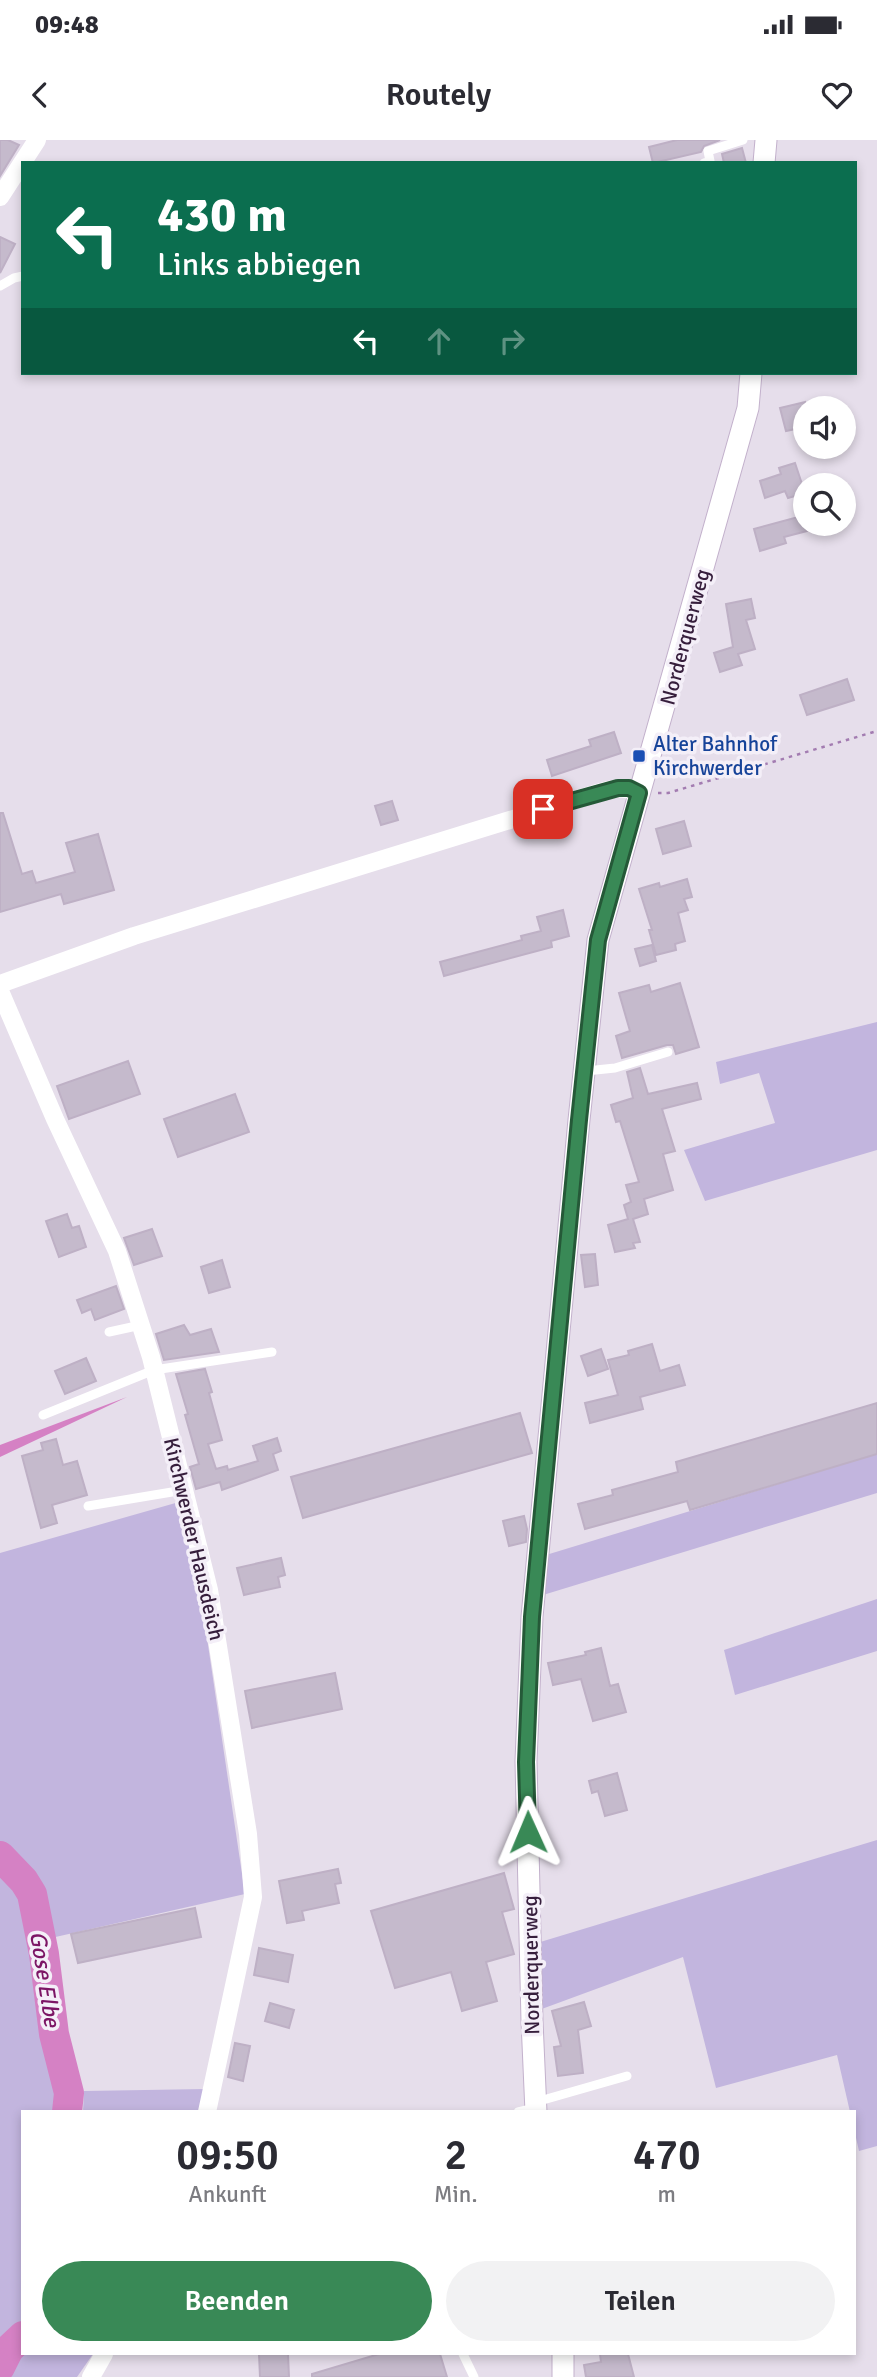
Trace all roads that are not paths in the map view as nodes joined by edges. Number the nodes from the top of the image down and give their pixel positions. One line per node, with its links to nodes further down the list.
1 (37, 140): 4 (street)
2 (743, 140): 5 (lane)
3 (766, 140): 6 (street)
4 (23, 161)
5 (710, 161)
6 (764, 161)
7 (21, 165): 8 (street)
8 (0, 197)
9 (21, 276): 10 (lane)
10 (0, 286)
11 (751, 375): 12 (street, Norderquerweg)
12 (639, 793): 13 (street); 16 (street, Norderquerweg)
13 (0, 984)
14 (0, 991): 17 (street, Kirchwerder Hausdeich)
15 (668, 1052): 16 (lane)
16 (584, 1072): 25 (street, Norderquerweg)
17 (141, 1325): 18 (lane); 20 (street, Kirchwerder Hausdeich)
18 (109, 1332)
19 (272, 1352): 20 (lane)
20 (154, 1370): 21 (lane); 22 (street, Kirchwerder Hausdeich)
21 (43, 1415)
22 (184, 1490): 23 (lane); 26 (street, Kirchwerder Hausdeich)
23 (88, 1506)
24 (627, 2076): 25 (lane)
25 (532, 2109)
26 (207, 2110)
27 (103, 2355): 30 (street)
28 (463, 2355): 31 (lane)
29 (563, 2355): 32 (street)
30 (91, 2377)
31 (474, 2377)
32 (563, 2377)

